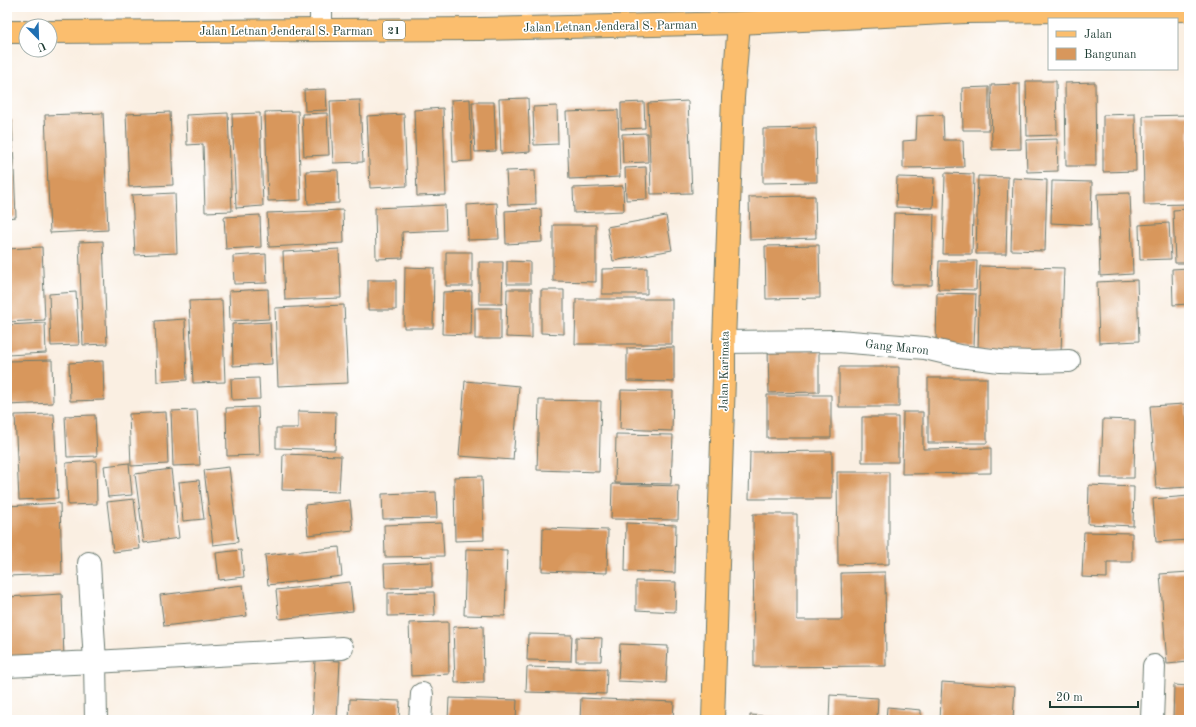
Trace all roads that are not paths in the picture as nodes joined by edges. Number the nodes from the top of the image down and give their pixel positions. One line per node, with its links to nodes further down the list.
1 (321, 7): 5 (street)
2 (966, 9): 3 (main road, 21); 4 (main road, 21)
3 (1189, 10)
4 (739, 23): 5 (main road, Jalan Letnan Jenderal S. Parman / 21); 9 (main road, Jalan Karimata)
5 (321, 30): 8 (main road, Jalan Letnan Jenderal S. Parman / 21)
6 (7, 32): 7 (main road)
7 (18, 32)
8 (58, 32)
9 (724, 342): 10 (street, Gang Maron); 19 (main road, Jalan Karimata)
10 (1069, 361)
11 (89, 563): 13 (street)
12 (342, 648): 13 (street)
13 (95, 662): 14 (street); 17 (street)
14 (7, 666)
15 (1154, 666): 20 (street)
16 (422, 694): 18 (street)
17 (96, 720)
18 (420, 720)
19 (713, 720)
20 (1152, 720)

